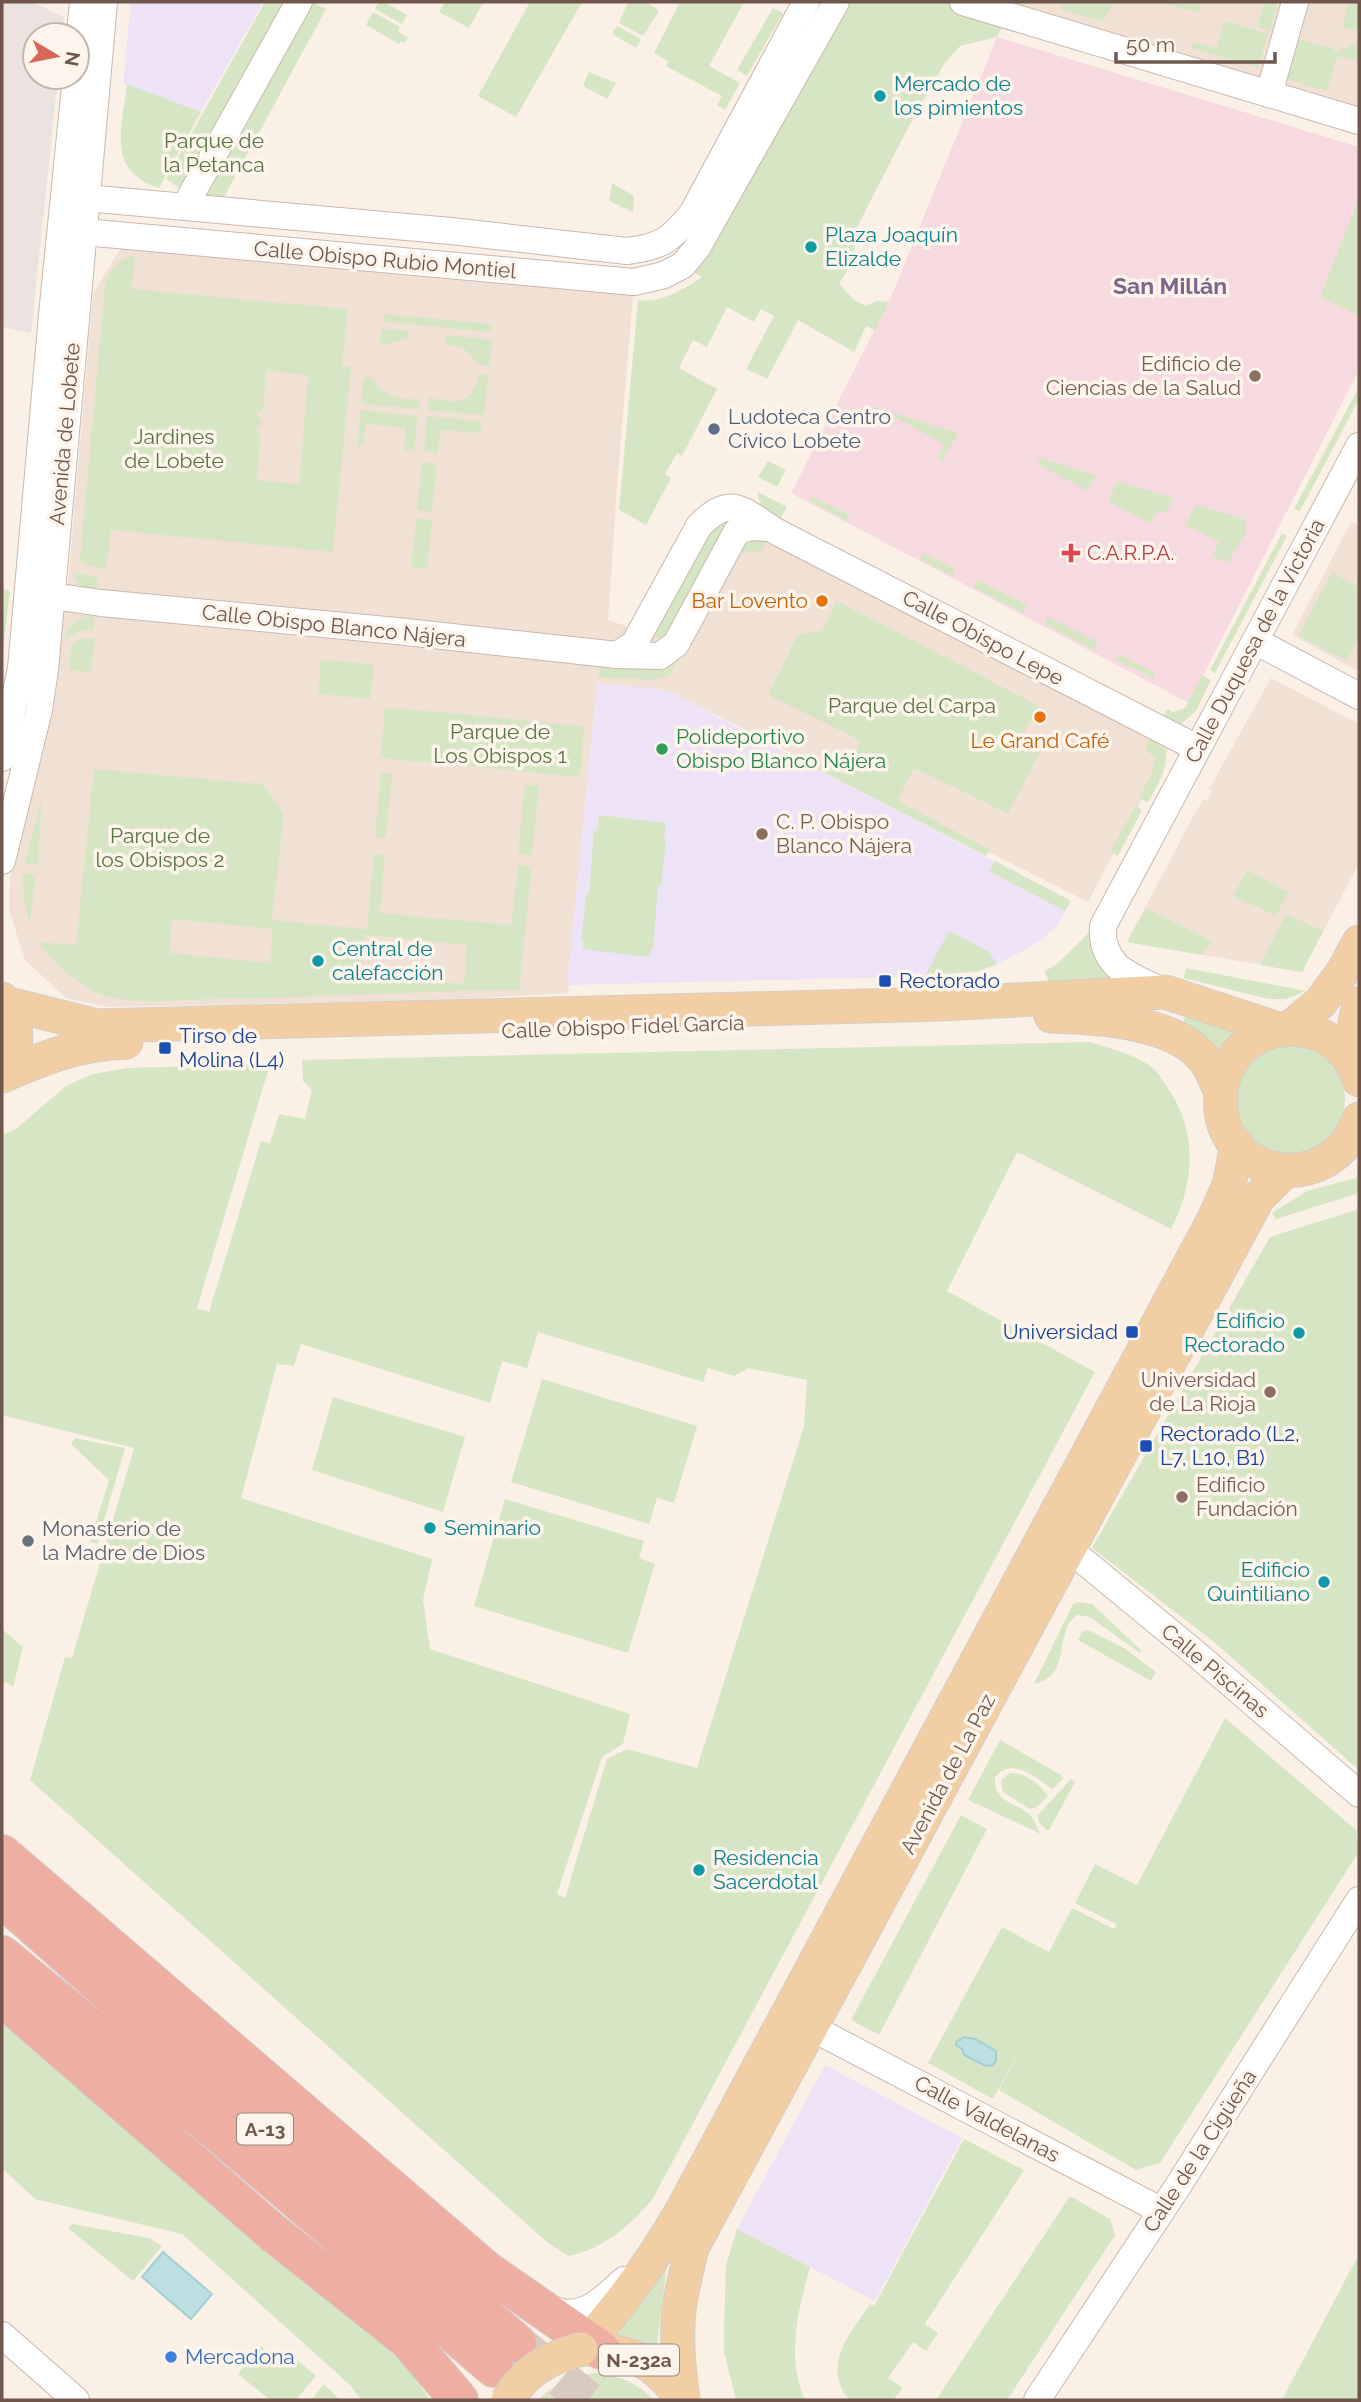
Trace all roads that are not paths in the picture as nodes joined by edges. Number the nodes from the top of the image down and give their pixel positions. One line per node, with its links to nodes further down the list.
1 (83, 2): 9 (street)
2 (104, 2): 14 (street, Avenida de Lobete)
3 (299, 2): 13 (street)
4 (806, 2): 14 (street, Calle Obispo Rubio Montiel)
5 (836, 2): 15 (street, Calle Obispo Rubio Montiel)
6 (964, 2): 8 (street)
7 (1295, 2): 11 (street)
8 (1017, 9): 11 (street)
9 (81, 21)
10 (75, 91): 23 (street, Avenida de Lobete)
11 (1269, 94): 12 (street)
12 (1359, 121)
13 (191, 195)
14 (86, 198): 15 (street, Avenida de Lobete)
15 (84, 232): 18 (street, Avenida de Lobete)
16 (1359, 446): 19 (street, Calle Duquesa de la Victoria)
17 (769, 528): 20 (street); 20 (street, Calle Obispo Lepe); 22 (street, Calle Obispo Lepe)
18 (52, 596): 20 (street, Calle Obispo Blanco Nájera); 24 (street, Avenida de Lobete)
19 (1255, 641): 21 (street); 22 (street, Calle Duquesa de la Victoria)
20 (617, 655)
21 (1359, 696)
22 (1197, 748): 26 (street, Calle Duquesa de la Victoria)
23 (2, 758)
24 (2, 861)
25 (1359, 942): 29 (main road)
26 (1165, 992): 27 (main road, Calle Obispo Fidel García); 29 (main road)
27 (3, 1001): 31 (main road)
28 (1359, 1004): 30 (main road)
29 (1284, 1029): 30 (main road); 32 (main road)
30 (1354, 1069)
31 (2, 1076): 32 (main road, Calle Obispo Fidel García)
32 (1221, 1092): 34 (main road)
33 (1359, 1119): 35 (main road)
34 (1237, 1145): 36 (main road); 46 (main road, Avenida de La Paz)
35 (1346, 1158): 36 (main road)
36 (1286, 1170): 37 (main road, Avenida de La Paz)
37 (1069, 1549): 38 (street, Calle Piscinas); 43 (main road, Avenida de La Paz)
38 (1359, 1794)
39 (2, 1854): 44 (highway)
40 (1359, 1900): 45 (street, Calle de la Cigüeña)
41 (9, 1905): 44 (highway); 50 (highway, A-13)
42 (9, 1976): 50 (highway, A-13); 52 (highway)
43 (812, 2028): 45 (street, Calle Valdelanas); 53 (main road, Avenida de La Paz)
44 (236, 2056): 47 (highway)
45 (1162, 2211): 54 (street, Calle de la Cigüeña)
46 (664, 2243): 47 (street, Avenida de La Paz); 49 (main road, Avenida de La Paz)
47 (501, 2282): 49 (highway)
48 (2, 2335): 51 (street)
49 (590, 2347): 50 (main road, N-232a, bridge); 53 (main road, N-232a)
50 (507, 2370)
51 (76, 2400)
52 (460, 2400)
53 (683, 2400)
54 (1037, 2400)

